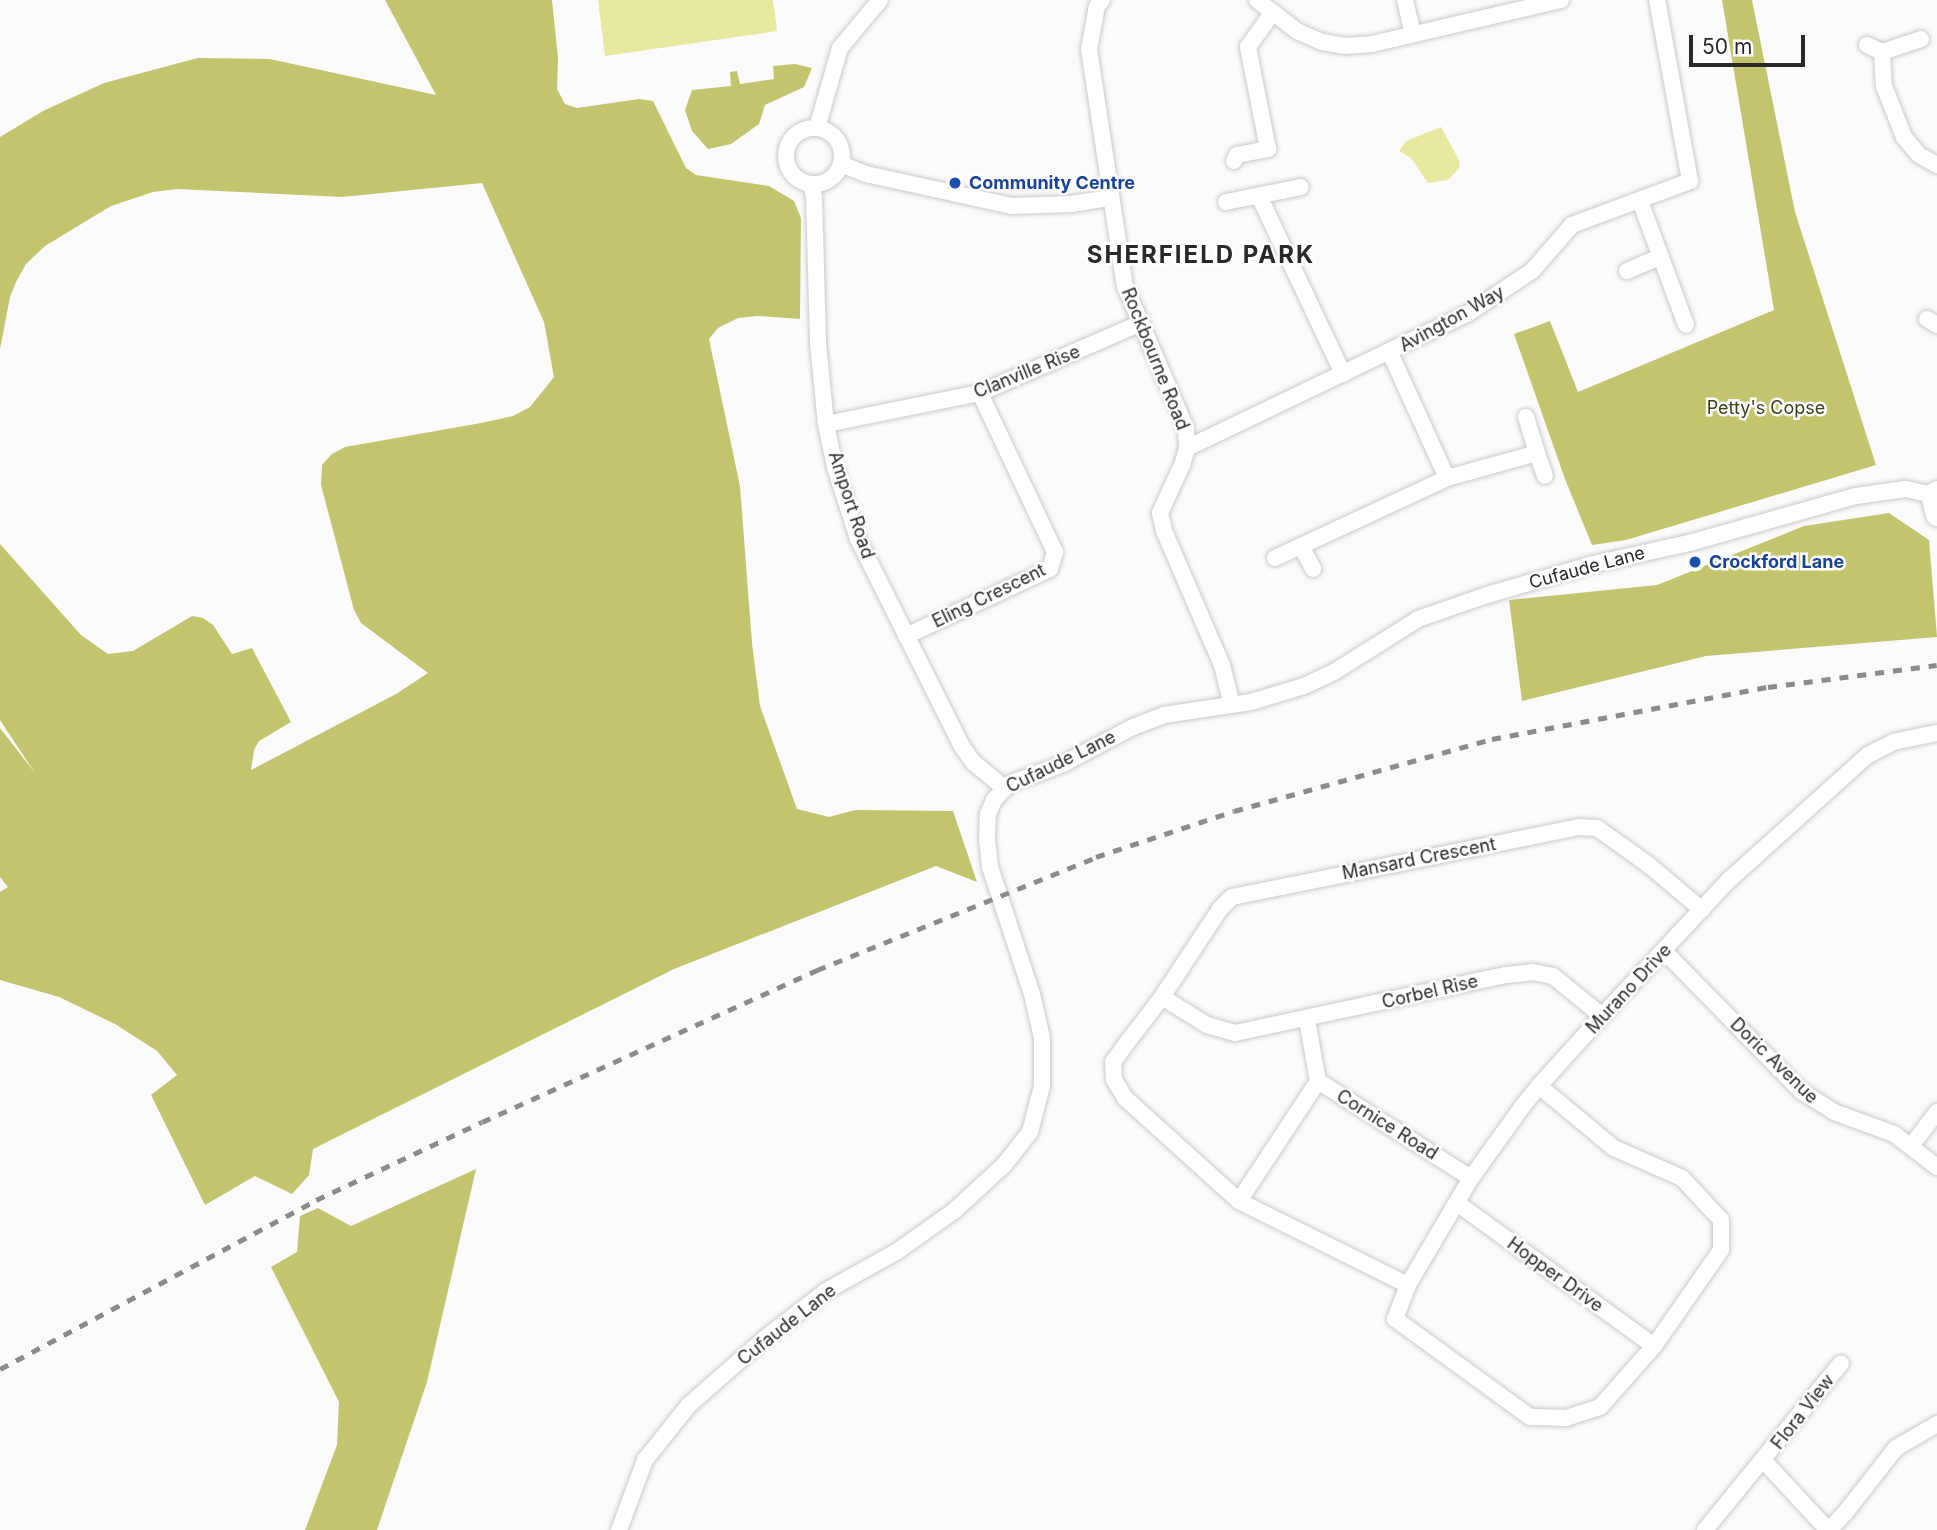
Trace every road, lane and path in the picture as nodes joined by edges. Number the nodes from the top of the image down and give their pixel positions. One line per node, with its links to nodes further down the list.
1 (880, 0): 10 (street)
2 (1102, 0): 17 (street, Rockbourne Road)
3 (1257, 0): 7 (street)
4 (1405, 0): 8 (street)
5 (1559, 0): 8 (street)
6 (1657, 0): 18 (street, Avington Way)
7 (1273, 12): 8 (street); 11 (street)
8 (1413, 34)
9 (1921, 39): 13 (street)
10 (817, 128): 12 (street); 14 (street)
11 (1234, 162)
12 (841, 164): 14 (street); 17 (street)
13 (1937, 165)
14 (811, 184): 28 (street, Amport Road)
15 (1301, 187): 16 (street)
16 (1259, 196): 19 (street); 25 (street)
17 (1109, 198): 22 (street, Rockbourne Road)
18 (1640, 201): 20 (street); 24 (street, Avington Way)
19 (1226, 202)
20 (1660, 257): 21 (street); 23 (street)
21 (1627, 271)
22 (1140, 323): 26 (street, Clanville Rise); 29 (street, Rockbourne Road)
23 (1686, 325)
24 (1390, 353): 25 (street, Avington Way); 32 (street)
25 (1343, 374): 29 (street, Avington Way)
26 (980, 393): 28 (street, Clanville Rise); 37 (street, Eling Crescent)
27 (1526, 416): 30 (street)
28 (826, 424): 37 (street, Amport Road)
29 (1186, 448): 38 (street, Rockbourne Road)
30 (1537, 453): 31 (street); 32 (street)
31 (1545, 477)
32 (1447, 478): 34 (street)
33 (1935, 500): 38 (street, Cufaude Lane)
34 (1301, 546): 35 (street); 36 (street)
35 (1275, 558)
36 (1313, 569)
37 (906, 636): 40 (street, Amport Road)
38 (1232, 705): 40 (street, Cufaude Lane)
39 (1937, 733): 41 (street, Murano Drive)
40 (1004, 788): 59 (street, Cufaude Lane)
41 (1702, 910): 42 (street, Murano Drive); 43 (street, Mansard Crescent)
42 (1664, 951): 44 (street, Murano Drive); 49 (street, Doric Avenue)
43 (1162, 997): 45 (street); 52 (street, Mansard Crescent)
44 (1602, 1016): 45 (street, Corbel Rise); 47 (street, Murano Drive)
45 (1307, 1020): 46 (street)
46 (1318, 1081): 51 (street, Cornice Road); 52 (street, Cornice Road)
47 (1539, 1086): 51 (street, Murano Drive); 55 (street)
48 (1937, 1112): 49 (street)
49 (1911, 1146): 50 (street, Doric Avenue)
50 (1937, 1167)
51 (1471, 1178): 53 (street, Murano Drive)
52 (1239, 1201): 54 (street, Mansard Crescent)
53 (1457, 1203): 54 (street, Murano Drive); 55 (street, Hopper Drive)
54 (1408, 1285): 55 (street, Murano Drive)
55 (1654, 1346)
56 (1841, 1363): 58 (street, Flora View)
57 (1937, 1424): 61 (street)
58 (1764, 1461): 60 (street, Flora View); 61 (street, Flora View)
59 (619, 1530)
60 (1705, 1530)
61 (1828, 1530)

